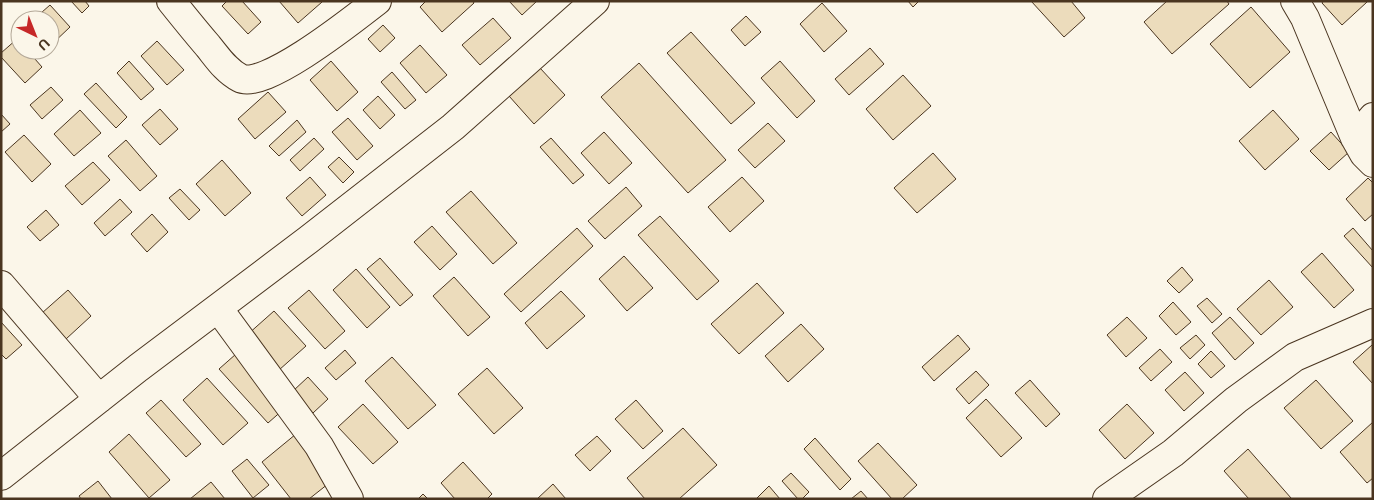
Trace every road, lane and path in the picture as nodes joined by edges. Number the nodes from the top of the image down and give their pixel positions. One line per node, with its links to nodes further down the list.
1 (171, 1): 2 (street)
2 (377, 1)
3 (595, 1): 9 (street)
4 (1295, 1): 6 (street)
5 (1373, 117): 6 (street)
6 (1355, 138): 7 (street)
7 (1373, 162)
8 (1, 285): 11 (street)
9 (218, 308): 11 (street); 13 (street)
10 (1373, 324): 14 (street)
11 (99, 399): 12 (street)
12 (1, 476)
13 (349, 499)
14 (1107, 499)

